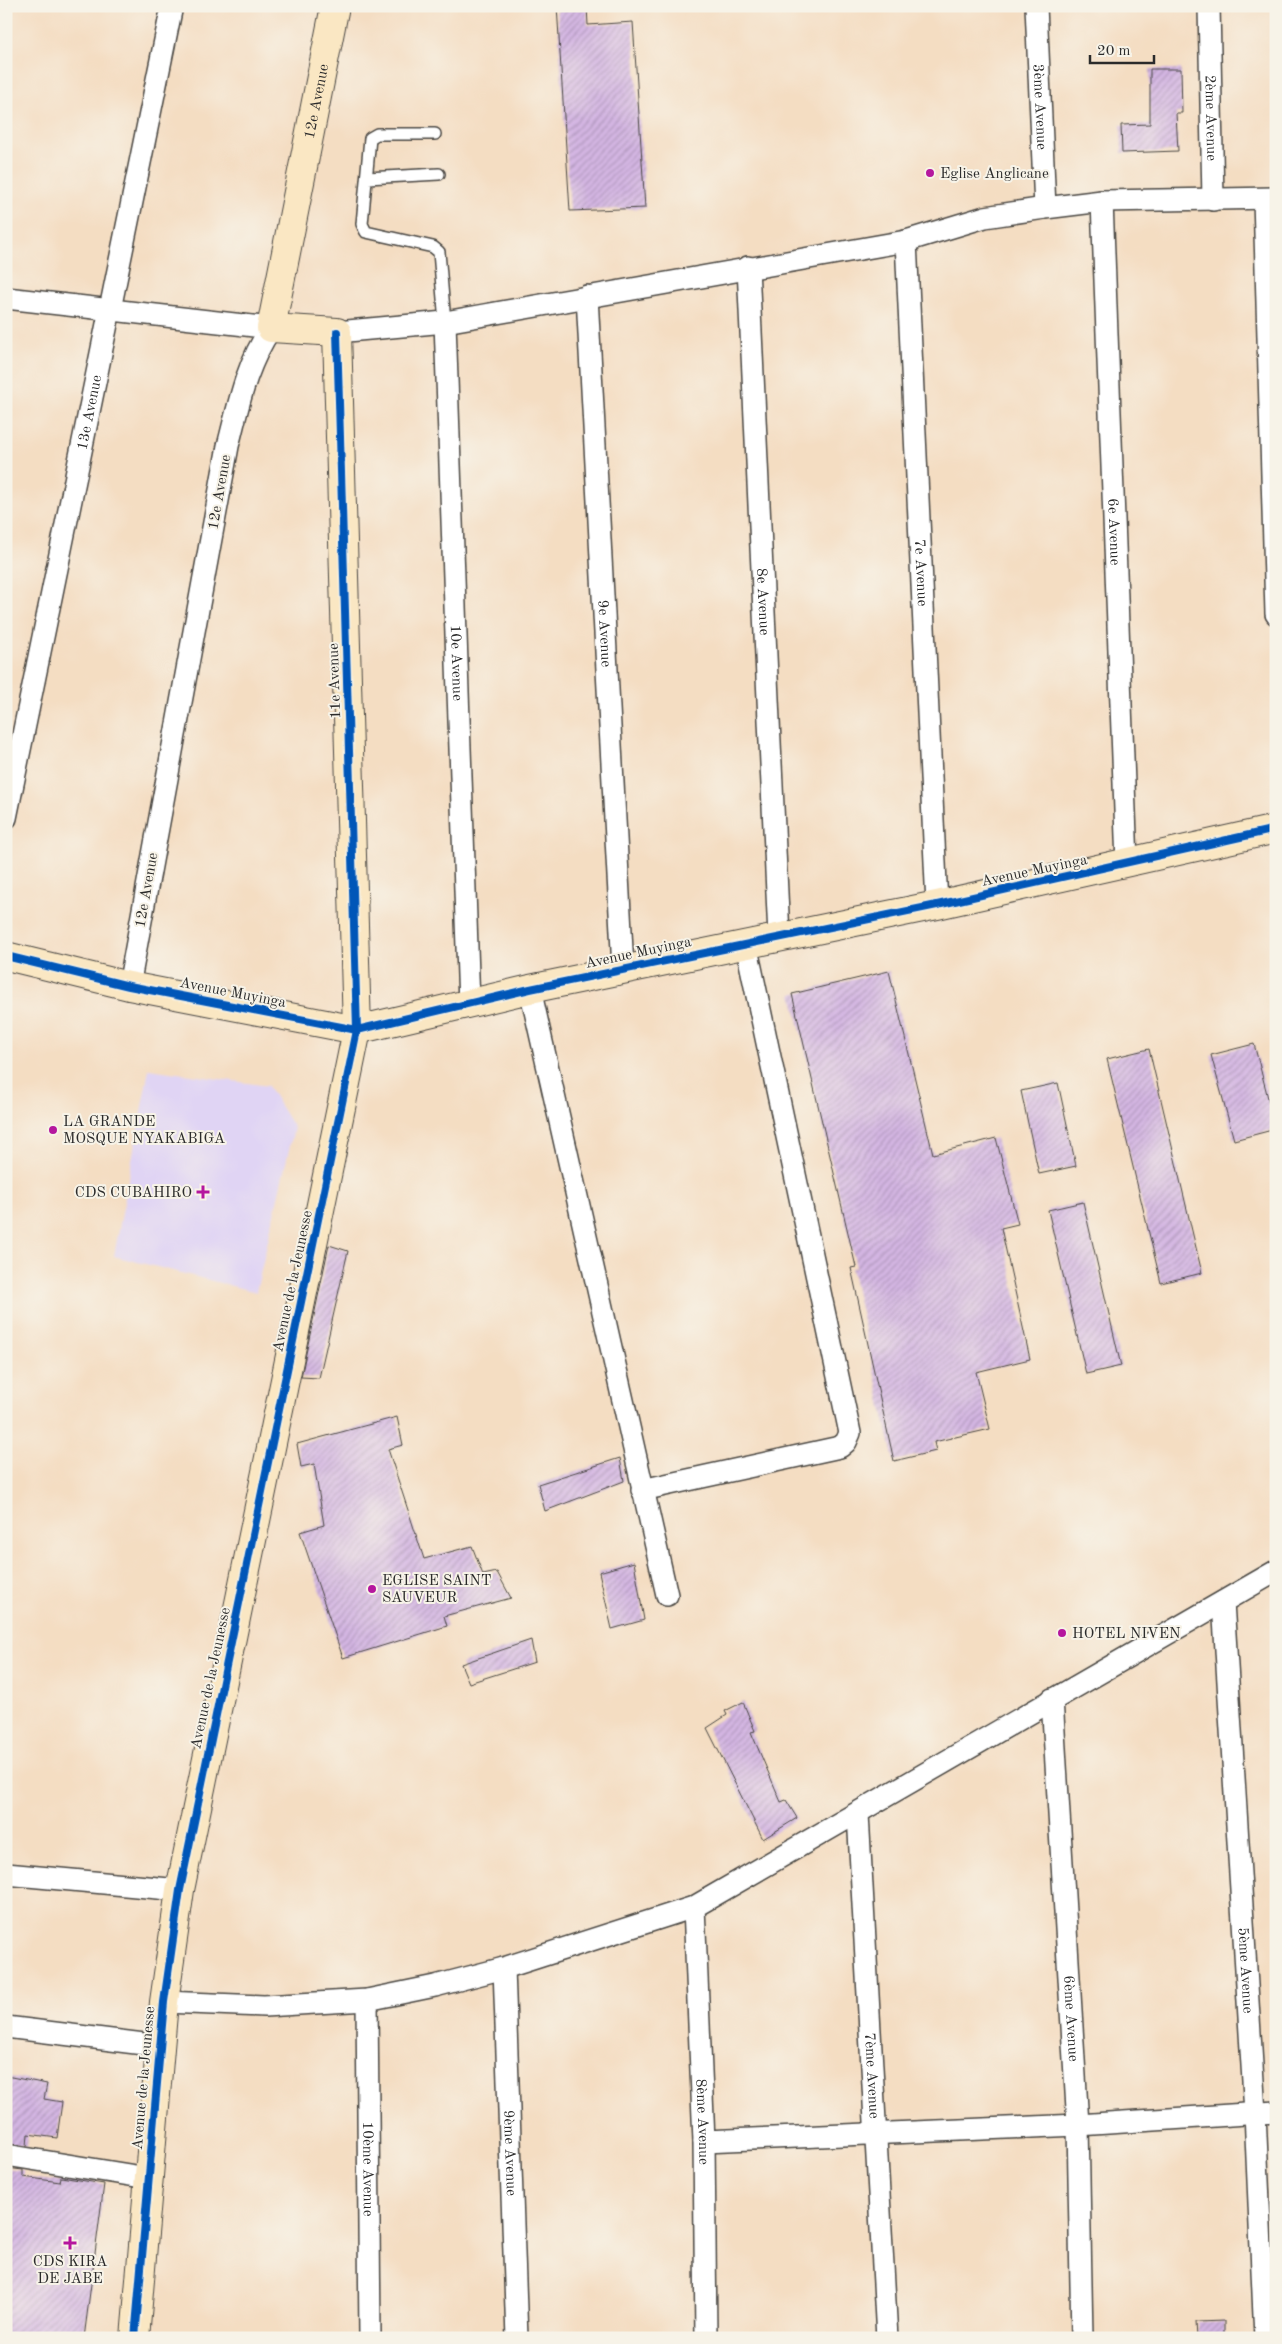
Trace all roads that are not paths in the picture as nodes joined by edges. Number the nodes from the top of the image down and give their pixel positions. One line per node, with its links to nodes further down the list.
1 (172, 6): 16 (street, 13e Avenue)
2 (335, 6): 18 (street, 12e Avenue)
3 (1036, 6): 11 (street, 3ème Avenue)
4 (1209, 6): 9 (street, 2ème Avenue)
5 (435, 134): 7 (lane)
6 (439, 174): 7 (lane)
7 (367, 178): 17 (lane)
8 (1270, 198): 9 (street); 20 (street)
9 (1213, 200): 10 (street)
10 (1102, 201): 11 (street); 23 (street, 6e Avenue)
11 (1045, 208): 12 (street)
12 (906, 241): 13 (street); 24 (street, 7e Avenue)
13 (748, 267): 14 (street); 25 (street, 8e Avenue)
14 (587, 296): 17 (street); 28 (street, 9e Avenue)
15 (6, 298): 16 (street)
16 (112, 310): 18 (street); 21 (street, 13e Avenue)
17 (445, 322): 19 (street); 31 (street, 10e Avenue)
18 (271, 328): 19 (street); 29 (street, 12e Avenue)
19 (337, 332): 32 (street, 11e Avenue)
20 (1276, 614)
21 (6, 818)
22 (1276, 830): 23 (street, Avenue Muyinga)
23 (1127, 864): 24 (street, Avenue Muyinga)
24 (937, 905): 25 (street, Avenue Muyinga)
25 (779, 936): 26 (street, Avenue Muyinga)
26 (746, 944): 28 (street, Avenue Muyinga); 33 (street)
27 (6, 956): 29 (street, Avenue Muyinga)
28 (623, 969): 30 (street, Avenue Muyinga)
29 (128, 986): 32 (street, Avenue Muyinga)
30 (530, 989): 31 (street, Avenue Muyinga); 33 (street)
31 (469, 1004): 32 (street, Avenue Muyinga)
32 (357, 1030): 40 (street, Avenue de la Jeunesse)
33 (642, 1490): 35 (street)
34 (1276, 1571): 36 (street)
35 (668, 1595)
36 (1223, 1602): 37 (street); 47 (street, 5ème Avenue)
37 (1052, 1699): 38 (street); 48 (street, 6ème Avenue)
38 (858, 1814): 41 (street); 49 (street, 7ème Avenue)
39 (6, 1874): 40 (street)
40 (180, 1890): 44 (street, Avenue de la Jeunesse)
41 (694, 1907): 42 (street); 50 (street, 8ème Avenue)
42 (504, 1968): 43 (street); 55 (street, 9ème Avenue)
43 (367, 2000): 44 (street); 54 (street, 10ème Avenue)
44 (164, 2002): 46 (street, Avenue de la Jeunesse)
45 (6, 2027): 46 (street)
46 (160, 2046): 52 (street, Avenue de la Jeunesse)
47 (1266, 2113): 48 (street); 59 (street, 5ème Avenue)
48 (1078, 2125): 49 (street); 58 (street, 6ème Avenue)
49 (875, 2133): 50 (street); 57 (street, 7ème Avenue)
50 (704, 2141): 56 (street, 8ème Avenue)
51 (6, 2155): 52 (street)
52 (148, 2178): 53 (street, Avenue de la Jeunesse)
53 (135, 2338)
54 (370, 2338)
55 (517, 2338)
56 (706, 2338)
57 (887, 2338)
58 (1082, 2338)
59 (1265, 2338)

